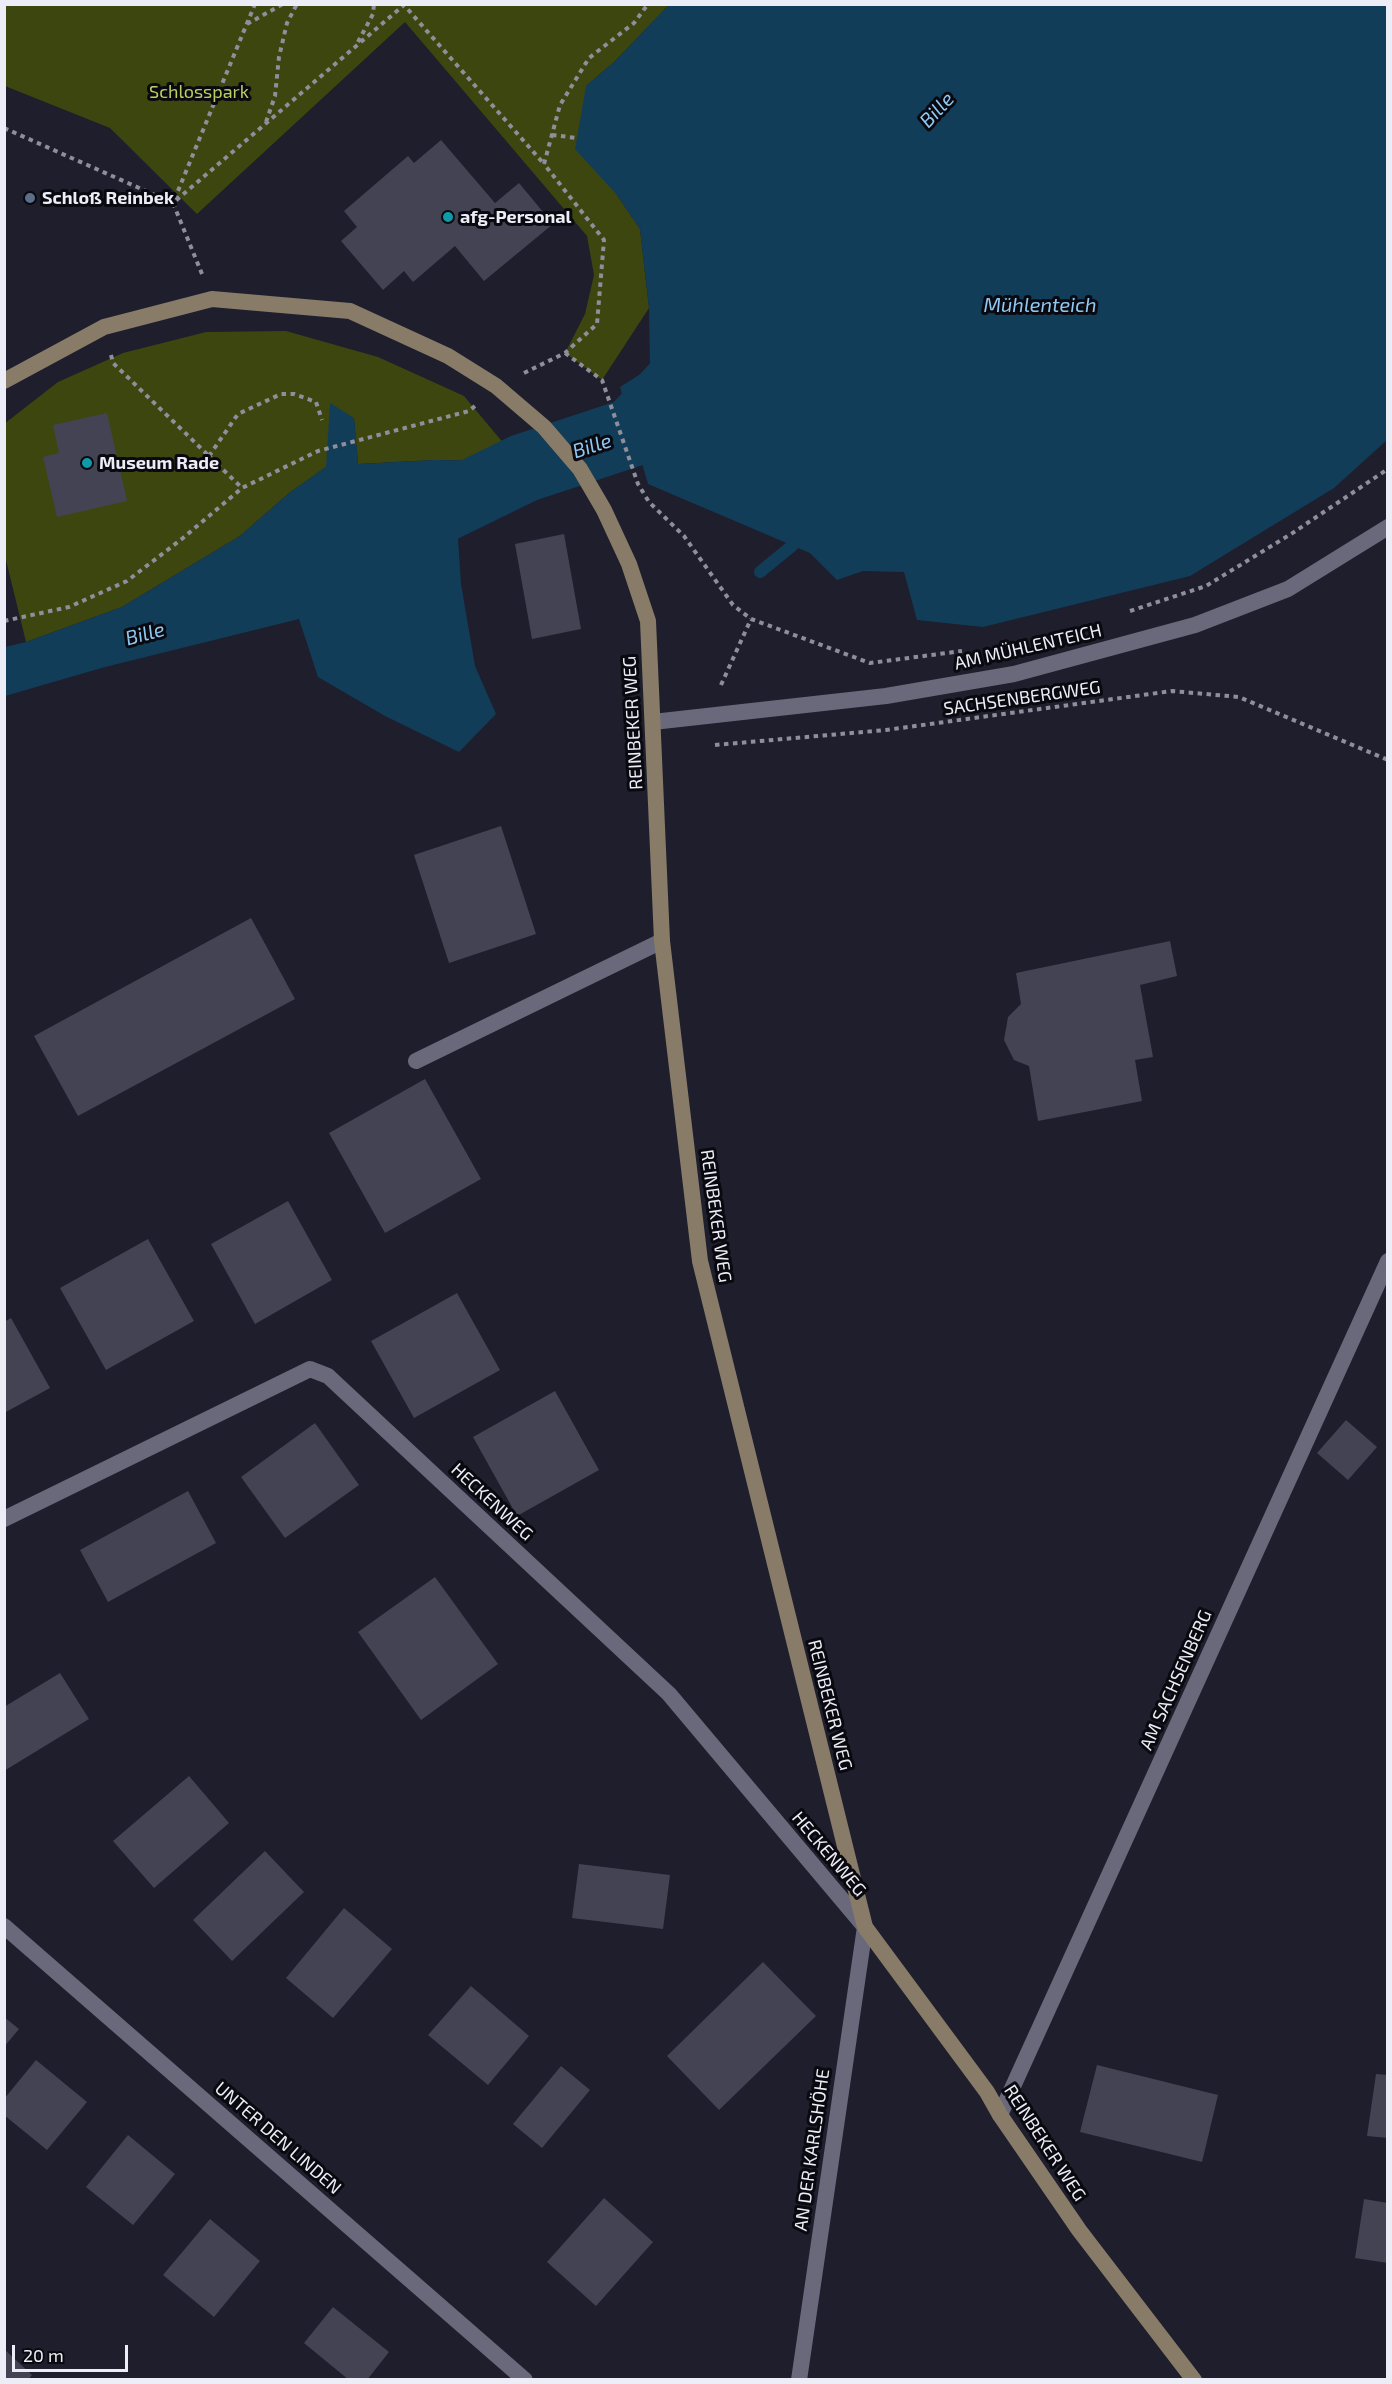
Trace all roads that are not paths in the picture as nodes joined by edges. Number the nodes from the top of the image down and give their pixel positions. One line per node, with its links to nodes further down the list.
1 (6, 375): 3 (main road, REINBEKER WEG)
2 (1388, 527): 3 (street, AM MÜHLENTEICH)
3 (652, 722): 4 (main road, REINBEKER WEG)
4 (662, 941): 5 (street); 9 (main road, REINBEKER WEG)
5 (416, 1061)
6 (1388, 1261): 10 (street, AM SACHSENBERG)
7 (4, 1519): 9 (street, HECKENWEG)
8 (4, 1926): 11 (street, UNTER DEN LINDEN)
9 (865, 1927): 10 (main road, REINBEKER WEG); 12 (street, AN DER KARLSHÖHE)
10 (1000, 2115): 13 (main road, REINBEKER WEG)
11 (525, 2379)
12 (799, 2379)
13 (1194, 2379)

